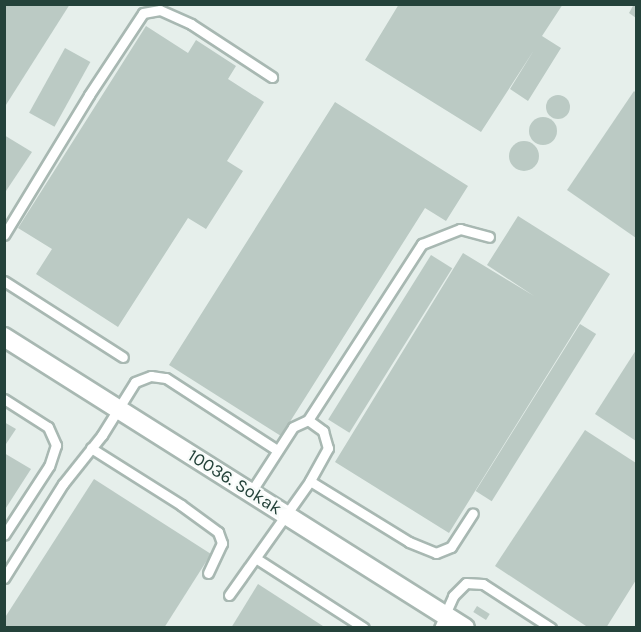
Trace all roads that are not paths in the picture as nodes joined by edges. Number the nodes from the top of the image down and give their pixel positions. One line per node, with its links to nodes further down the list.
1 (272, 77): 2 (lane)
2 (4, 235)
3 (489, 237): 9 (lane)
4 (4, 281): 6 (lane)
5 (4, 337): 8 (street, 10036. Sokak)
6 (123, 357)
7 (4, 399): 16 (lane)
8 (119, 408): 10 (lane); 11 (lane); 13 (street, 10036. Sokak)
9 (308, 420): 11 (lane); 12 (lane)
10 (91, 448): 18 (lane); 19 (lane)
11 (277, 450): 13 (lane)
12 (310, 481): 14 (lane); 15 (lane)
13 (251, 492): 14 (street, 10036. Sokak)
14 (285, 513): 17 (lane); 21 (street, 10036. Sokak)
15 (473, 513)
16 (4, 535)
17 (257, 559): 20 (lane); 22 (lane)
18 (208, 573)
19 (4, 578)
20 (229, 595)
21 (442, 621): 23 (street, 10036. Sokak); 24 (lane)
22 (364, 627)
23 (465, 627)
24 (551, 627)

